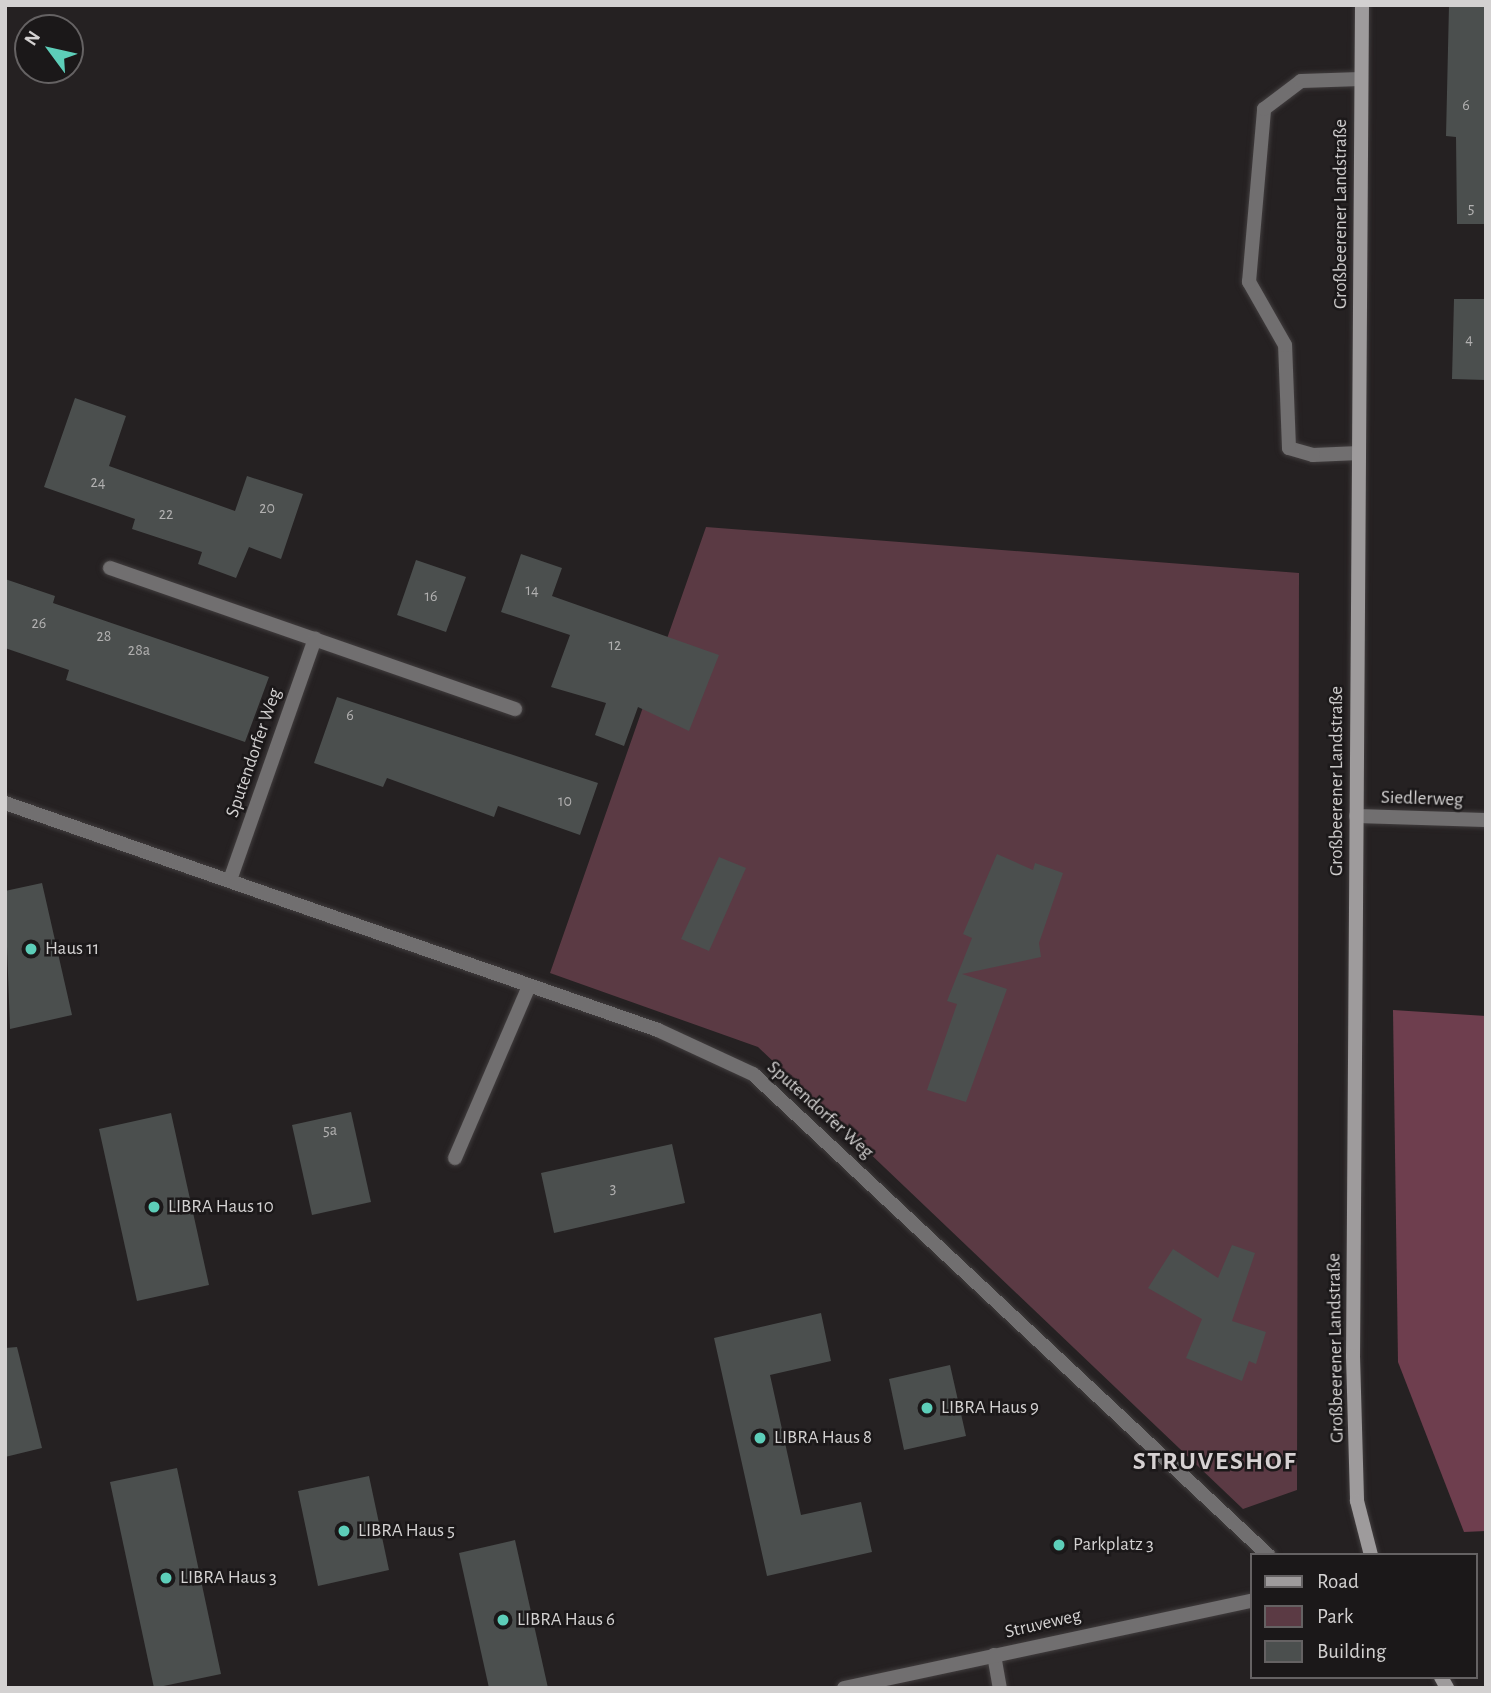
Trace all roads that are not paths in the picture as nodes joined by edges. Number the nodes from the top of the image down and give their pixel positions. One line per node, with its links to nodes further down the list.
1 (1362, 5): 2 (main road, Großbeerener Landstraße)
2 (1361, 79): 3 (main road, Großbeerener Landstraße); 3 (street)
3 (1359, 453): 8 (main road, Großbeerener Landstraße)
4 (110, 568): 5 (street)
5 (315, 639): 6 (street); 10 (street, Sputendorfer Weg)
6 (515, 709)
7 (5, 803): 10 (street, Sputendorfer Weg)
8 (1356, 816): 9 (street, Siedlerweg); 14 (main road, Großbeerener Landstraße)
9 (1486, 820)
10 (230, 880): 11 (street, Sputendorfer Weg)
11 (528, 986): 12 (street); 13 (street, Sputendorfer Weg)
12 (455, 1157)
13 (1266, 1553)
14 (1370, 1553)
15 (1250, 1601): 16 (street, Struveweg)
16 (994, 1655): 17 (street, Struveweg); 18 (street)
17 (844, 1688)
18 (1000, 1688)

